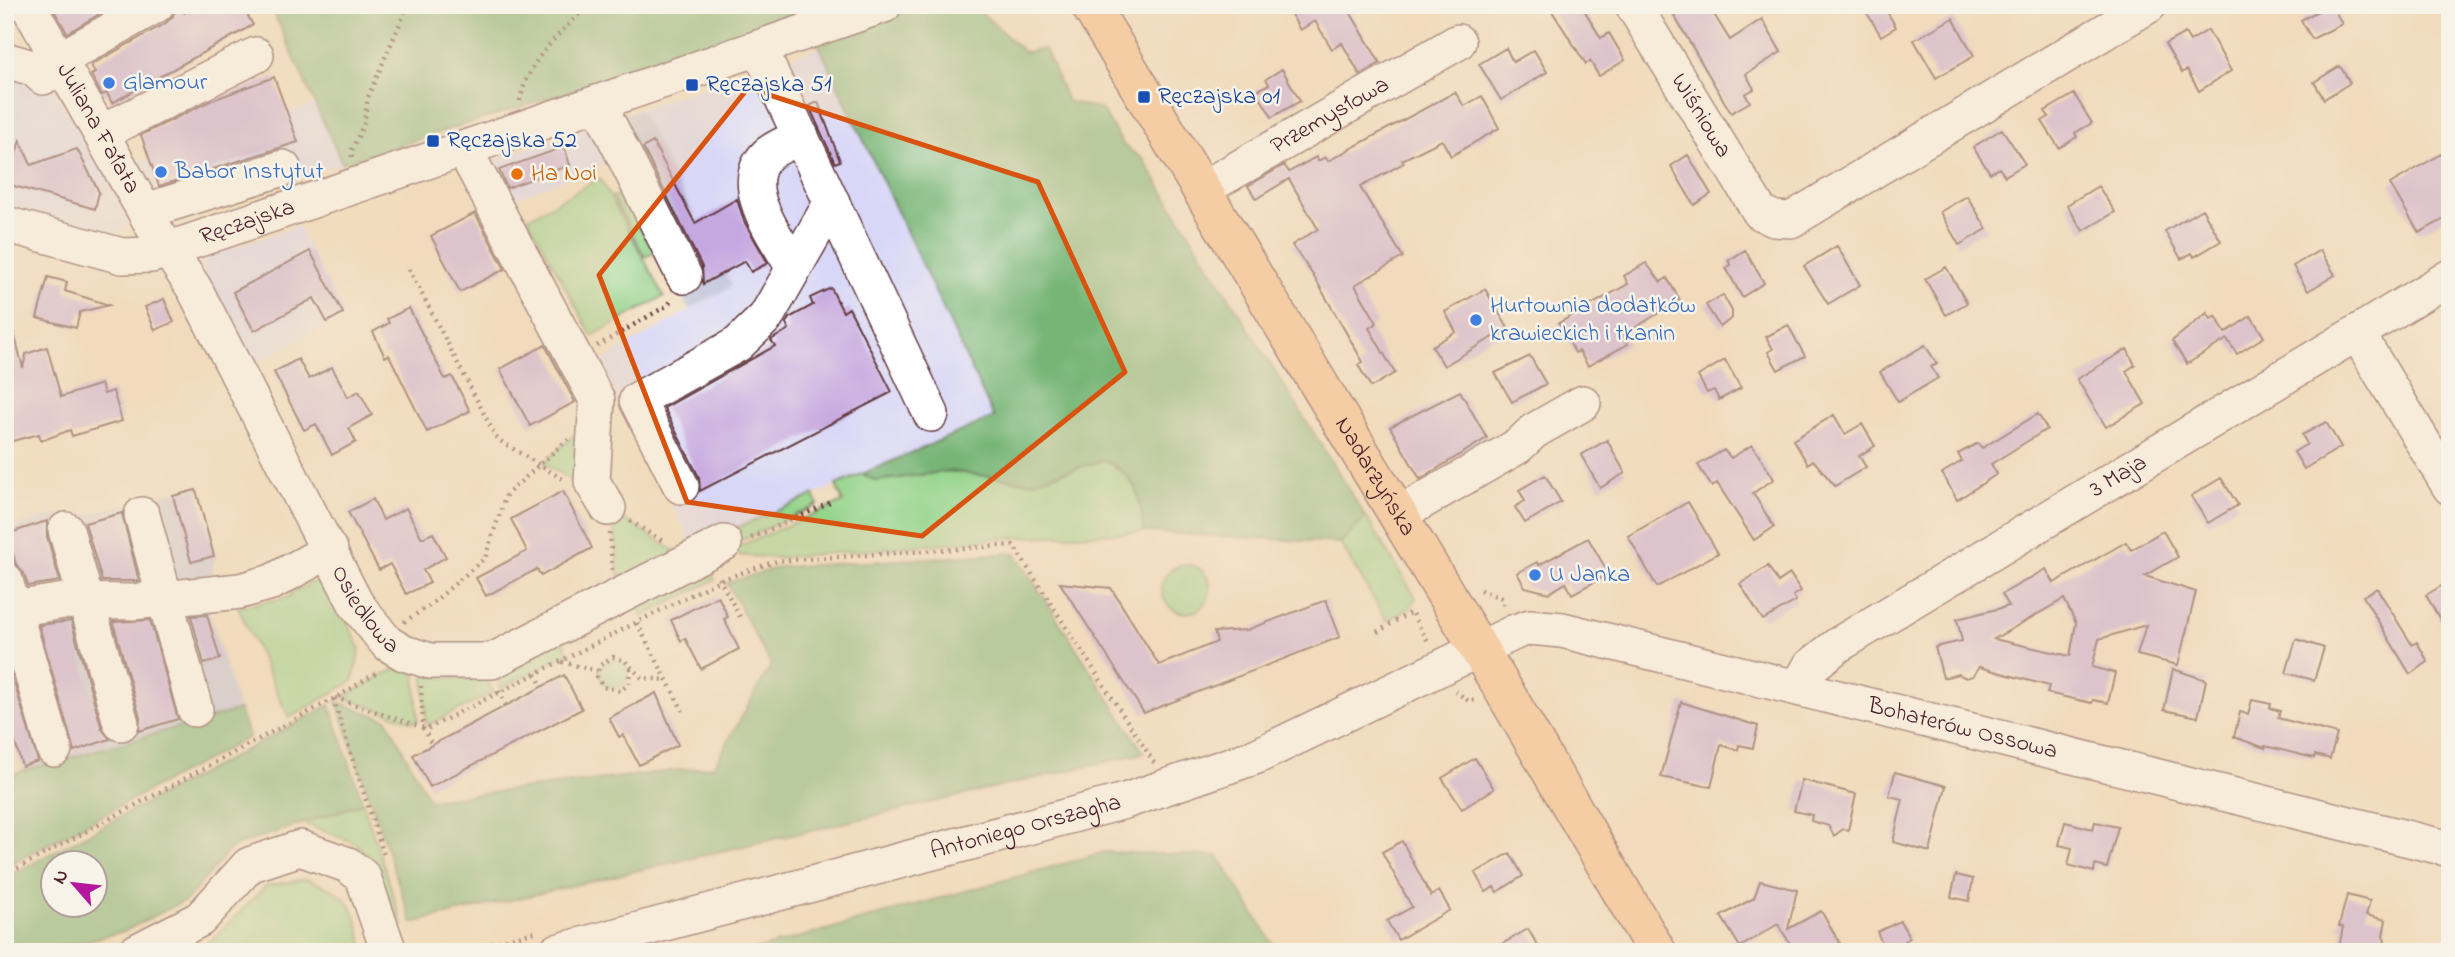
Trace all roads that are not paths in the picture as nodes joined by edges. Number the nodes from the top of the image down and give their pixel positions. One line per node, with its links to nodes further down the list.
1 (28, 5): 11 (street, Juliana Fałata)
2 (156, 5): 11 (street)
3 (884, 5): 8 (street, Ręczajska)
4 (1090, 5): 17 (main road, Nadarzyńska)
5 (1633, 5): 6 (street, Wiśniowa)
6 (2149, 5)
7 (1458, 41): 17 (street, Przemysłowa)
8 (759, 48): 12 (street, Ręczajska); 14 (street)
9 (256, 55): 13 (street)
10 (5, 61): 11 (street)
11 (61, 63): 13 (street, Juliana Fałata)
12 (598, 103): 15 (street, Ręczajska); 23 (street)
13 (101, 133): 19 (street, Juliana Fałata)
14 (801, 136): 18 (street); 22 (street)
15 (464, 149): 21 (street, Ręczajska); 30 (street)
16 (284, 168): 19 (street)
17 (1201, 190): 32 (main road, Nadarzyńska)
18 (831, 202): 22 (street); 27 (street)
19 (146, 211): 21 (street, Juliana Fałata)
20 (5, 224): 21 (street, Ręczajska)
21 (169, 250): 34 (street, Osiedlowa)
22 (794, 268): 28 (street)
23 (684, 276)
24 (2450, 277): 25 (street, 3 Maja)
25 (2357, 332): 29 (street); 40 (street, 3 Maja)
26 (1583, 403): 32 (street)
27 (931, 414)
28 (681, 486)
29 (2450, 487)
30 (608, 508)
31 (142, 515): 37 (street)
32 (1398, 515): 39 (main road, Nadarzyńska)
33 (66, 530): 38 (street)
34 (330, 550): 35 (street, Osiedlowa); 37 (street)
35 (714, 560)
36 (9, 594): 38 (street); 43 (street)
37 (165, 599): 38 (street); 41 (street)
38 (86, 601): 42 (street)
39 (1478, 648): 40 (street, Bohaterów Ossowa); 47 (street, Antoniego Orszagha); 48 (main road, Nadarzyńska)
40 (1798, 688): 44 (street, Bohaterów Ossowa)
41 (195, 709)
42 (121, 723)
43 (54, 749)
44 (2450, 849)
45 (136, 952): 46 (street)
46 (389, 952)
47 (556, 952)
48 (1657, 952)

